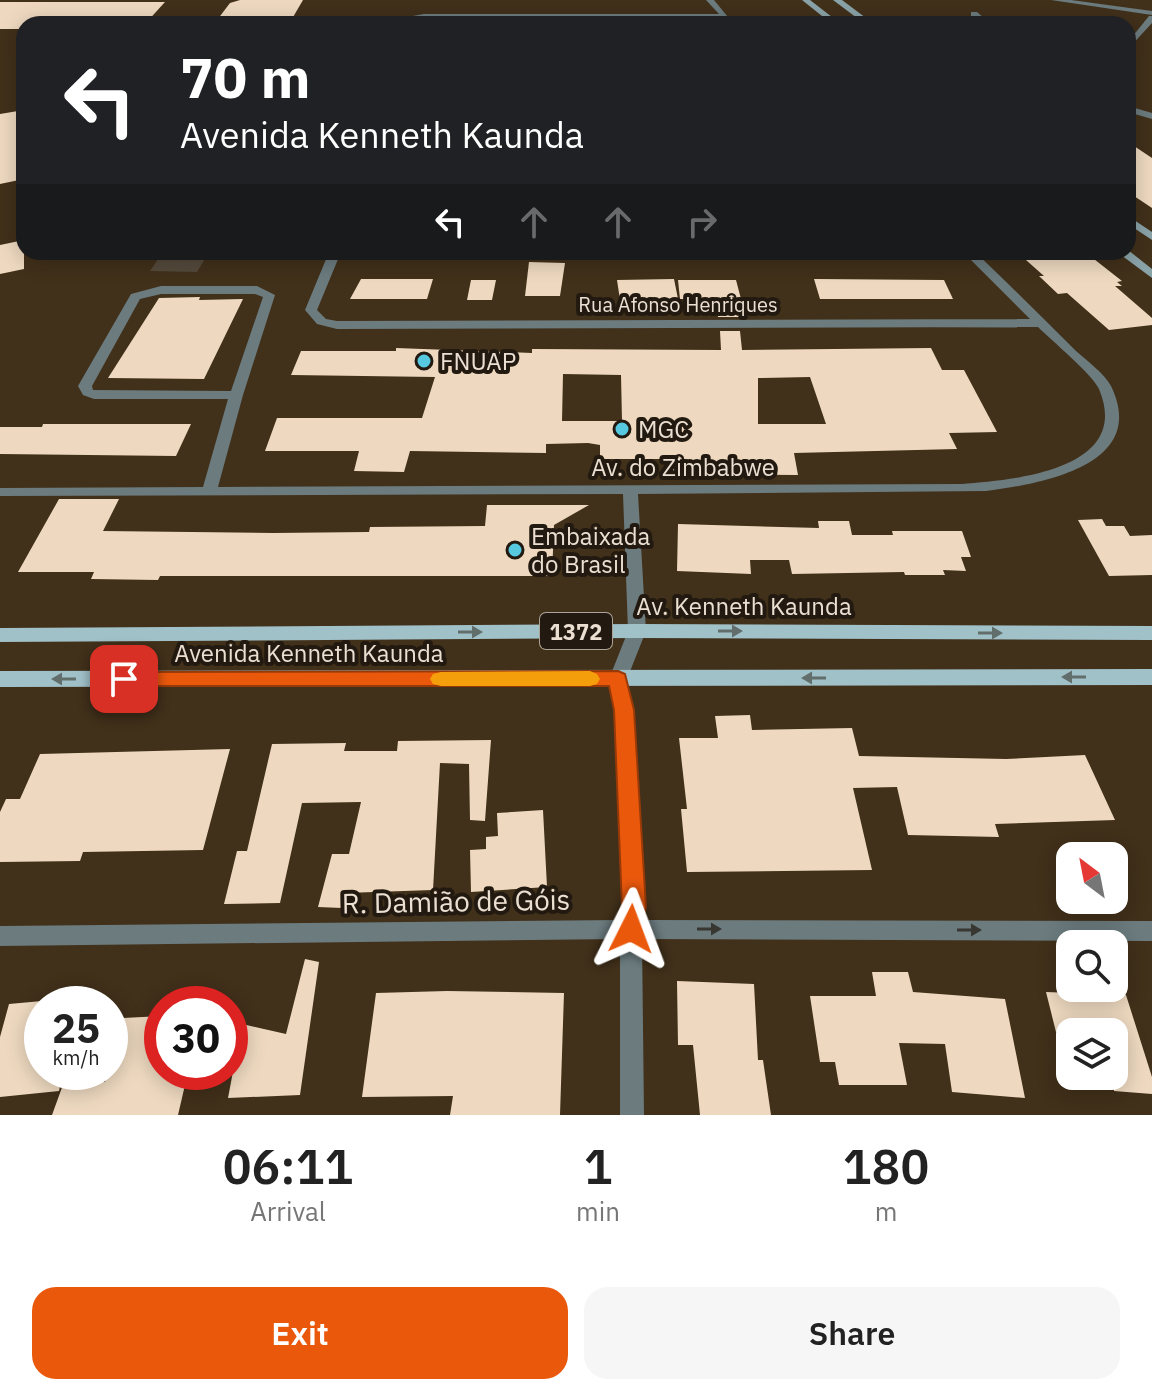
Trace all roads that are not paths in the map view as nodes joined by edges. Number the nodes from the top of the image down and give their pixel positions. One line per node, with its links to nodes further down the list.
1 (710, 0): 8 (street)
2 (806, 0): 9 (main road)
3 (837, 0): 10 (main road)
4 (1055, 0): 7 (street)
5 (1068, 0): 7 (street)
6 (974, 14): 11 (street)
7 (1152, 14): 12 (street)
8 (725, 16)
9 (827, 16)
10 (859, 16)
11 (977, 16)
12 (1136, 31)
13 (332, 260): 17 (street, Rua Afonso Henriques)
14 (977, 260): 17 (street, Av. do Zimbabwe)
15 (1133, 260): 16 (main road)
16 (1152, 275)
17 (1043, 323): 19 (street, Av. do Zimbabwe)
18 (236, 395): 18 (street); 21 (street)
19 (630, 489): 21 (street, Av. do Zimbabwe); 22 (street)
20 (0, 492): 21 (street, Av. do Zimbabwe)
21 (209, 492)
22 (637, 631): 23 (main road, Av. Kenneth Kaunda / 1372, one-way to 23); 24 (main road, Av. Kenneth Kaunda / 1372, one-way to 22); 27 (street)
23 (1152, 633)
24 (0, 635)
25 (1152, 677): 27 (main road, 1372, one-way to 27)
26 (0, 679): 27 (main road, Avenida Kenneth Kaunda, one-way to 26)
27 (618, 679): 28 (street)
28 (631, 929): 29 (street, R. Damião de Góis, one-way to 29); 30 (street, R. Damião de Góis); 31 (street)
29 (1152, 931)
30 (0, 936)
31 (632, 1115)

